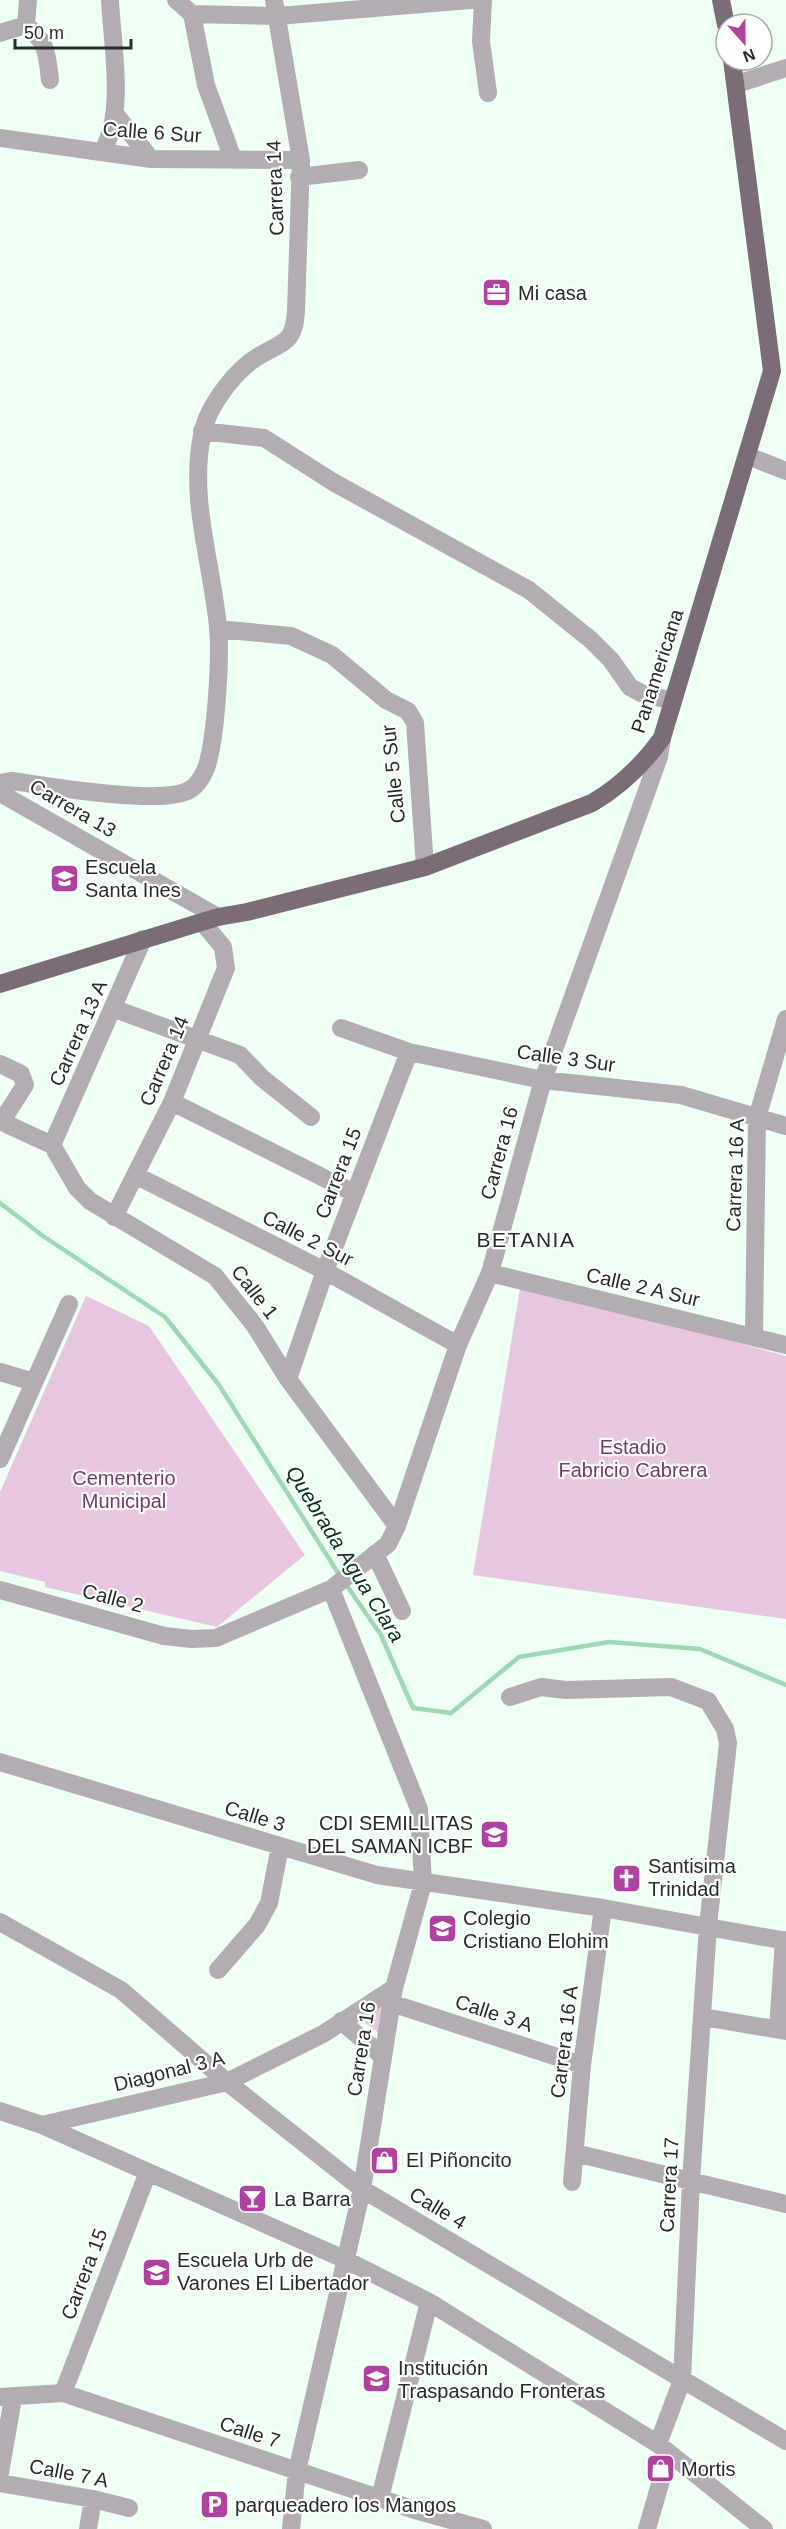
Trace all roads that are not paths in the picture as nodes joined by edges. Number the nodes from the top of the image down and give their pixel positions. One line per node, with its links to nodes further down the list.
1 (28, 0): 8 (street)
2 (110, 0): 15 (street)
3 (176, 0): 7 (street)
4 (470, 0): 6 (street)
5 (483, 0): 14 (street)
6 (276, 8): 7 (street); 20 (street, Carrera 14)
7 (192, 14): 19 (street)
8 (26, 25): 9 (street); 12 (street)
9 (0, 33)
10 (786, 68): 13 (street)
11 (734, 72): 13 (main road, Panamericana)
12 (50, 80)
13 (737, 84): 23 (main road, Panamericana)
14 (488, 93)
15 (116, 115): 17 (street); 18 (street)
16 (0, 138): 17 (street, Calle 6 Sur)
17 (102, 152): 18 (street, Calle 6 Sur)
18 (151, 159): 19 (street, Calle 6 Sur)
19 (233, 159): 20 (street, Calle 6 Sur)
20 (300, 168): 21 (street, Calle 6 Sur); 22 (street, Carrera 14)
21 (359, 170)
22 (202, 431): 25 (street); 26 (street)
23 (748, 456): 24 (street); 26 (main road, Panamericana)
24 (786, 471)
25 (218, 628): 28 (street); 30 (street, Calle 5 Sur)
26 (672, 701): 27 (main road, Panamericana)
27 (662, 738): 30 (main road, Panamericana); 41 (street, Carrera 16)
28 (0, 783)
29 (0, 793): 31 (street, Carrera 13)
30 (425, 867): 31 (main road, Panamericana)
31 (210, 920): 32 (main road, Panamericana); 37 (street, Carrera 14)
32 (143, 939): 33 (main road, Panamericana); 34 (street, Carrera 13 A)
33 (0, 984)
34 (115, 1009): 37 (street); 47 (street, Carrera 13 A)
35 (786, 1019): 38 (street, Carrera 16 A)
36 (341, 1028): 39 (street, Calle 3 Sur)
37 (199, 1038): 42 (street, Carrera 14); 43 (street)
38 (782, 1047): 44 (street, Carrera 16 A)
39 (409, 1052): 41 (street, Calle 3 Sur); 49 (street, Carrera 15)
40 (0, 1064): 45 (street)
41 (543, 1080): 44 (street, Calle 3 Sur); 52 (street, Carrera 16)
42 (172, 1102): 48 (street, Carrera 14); 49 (street)
43 (311, 1117)
44 (757, 1118): 46 (street, Calle 3 Sur); 54 (street, Carrera 16 A)
45 (1, 1121): 47 (street)
46 (786, 1126)
47 (52, 1145): 50 (street, Calle 1)
48 (135, 1175): 50 (street, Carrera 14); 51 (street, Calle 2 Sur)
49 (354, 1193): 51 (street, Carrera 15)
50 (114, 1217): 58 (street, Calle 1)
51 (325, 1271): 55 (street, Calle 2 Sur); 58 (street, Carrera 15)
52 (490, 1273): 54 (street, Calle 2 A Sur); 55 (street, Carrera 16)
53 (69, 1305): 59 (street)
54 (754, 1336): 56 (street, Calle 2 A Sur)
55 (458, 1345): 61 (street, Carrera 16)
56 (786, 1345)
57 (0, 1372): 59 (street)
58 (288, 1379): 61 (street, Calle 1)
59 (34, 1382): 60 (street)
60 (0, 1459)
61 (397, 1526): 62 (street, Carrera 16)
62 (368, 1560): 63 (street, Carrera 16); 65 (street)
63 (335, 1586): 66 (street, Carrera 16); 70 (street, Carrera 16)
64 (0, 1590): 66 (street, Calle 2)
65 (402, 1611)
66 (216, 1638)
67 (510, 1697): 73 (street, Carrera 17)
68 (0, 1762): 69 (street, Calle 3)
69 (280, 1847): 70 (street, Calle 3); 75 (street)
70 (423, 1883): 71 (street, Calle 3); 76 (street, Carrera 16)
71 (603, 1908): 73 (street, Calle 3); 81 (street, Carrera 16 A)
72 (0, 1922): 82 (street, Calle 4)
73 (708, 1926): 74 (street, Calle 3); 77 (street, Carrera 17)
74 (785, 1940): 79 (street)
75 (218, 1970)
76 (392, 1995): 78 (street, Diagonal 3 A); 80 (street, Carrera 16); 81 (street, Calle 3 A)
77 (703, 2016): 79 (street); 87 (street, Carrera 17)
78 (341, 2021): 80 (street); 82 (street, Diagonal 3 A)
79 (782, 2030)
80 (381, 2055): 89 (street, Carrera 16)
81 (582, 2065): 85 (street, Carrera 16 A)
82 (227, 2082): 84 (street, Diagonal 3 A); 89 (street, Calle 4)
83 (0, 2111): 84 (street)
84 (42, 2125): 86 (street)
85 (575, 2153): 87 (street); 88 (street, Carrera 16 A)
86 (148, 2172): 91 (street); 94 (street, Carrera 15)
87 (692, 2181): 90 (street); 93 (street, Carrera 17)
88 (572, 2182)
89 (362, 2189): 91 (street, Carrera 16); 93 (street, Calle 4)
90 (786, 2204)
91 (344, 2259): 92 (street); 98 (street, Carrera 16)
92 (429, 2302): 97 (street); 101 (street)
93 (682, 2380): 96 (street, Calle 4); 97 (street, Carrera 17)
94 (63, 2393): 95 (street, Calle 7); 98 (street, Calle 7)
95 (6, 2398): 99 (street)
96 (786, 2441)
97 (664, 2448): 109 (street, Carrera 17); 110 (street)
98 (297, 2471): 101 (street, Calle 7); 106 (street, Carrera 16)
99 (0, 2473)
100 (0, 2483): 102 (street, Calle 7 A)
101 (380, 2498): 104 (street, Calle 7)
102 (93, 2499): 103 (street, Calle 7 A); 105 (street)
103 (129, 2508)
104 (415, 2510): 107 (street); 108 (street, Calle 7)
105 (88, 2529)
106 (291, 2529)
107 (415, 2529)
108 (483, 2529)
109 (647, 2529)
110 (764, 2529)

